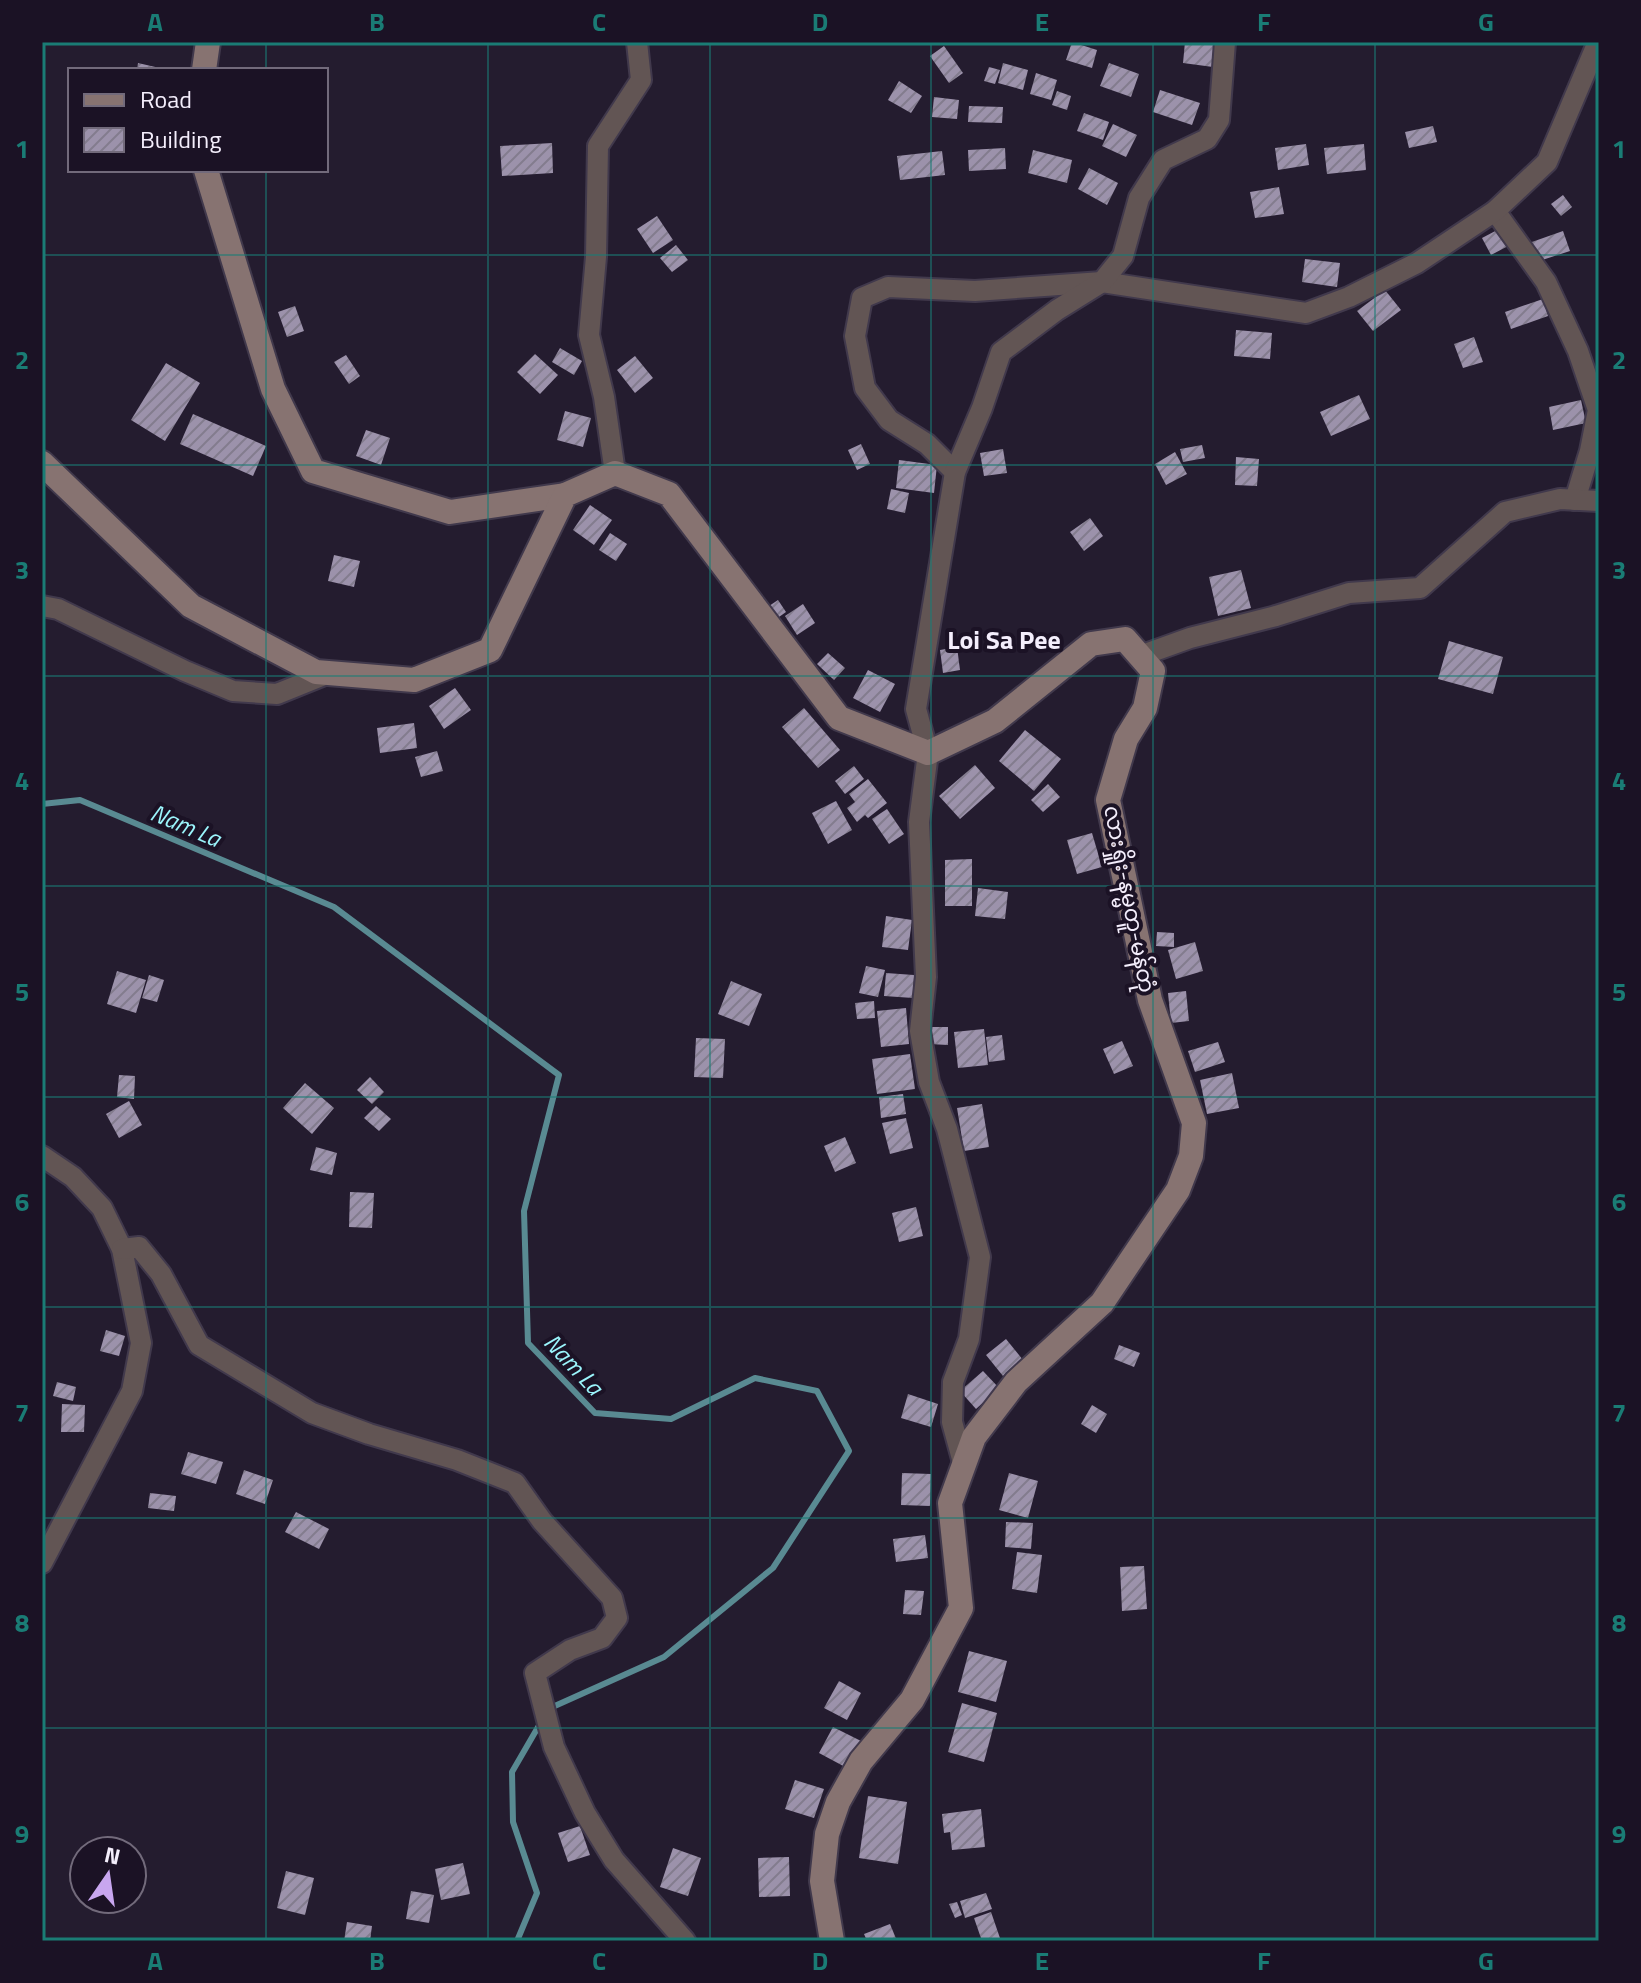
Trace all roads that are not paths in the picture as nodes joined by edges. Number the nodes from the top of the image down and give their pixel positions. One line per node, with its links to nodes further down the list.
1 (208, 42): 5 (main road)
2 (637, 42): 12 (street)
3 (1225, 42): 8 (street)
4 (1598, 42): 7 (street)
5 (204, 68)
6 (207, 172): 13 (main road)
7 (1495, 211): 8 (street); 9 (street)
8 (1102, 282): 11 (street); 11 (street)
9 (1595, 450): 14 (street)
10 (42, 463): 18 (main road)
11 (955, 472): 19 (street)
12 (615, 473): 13 (main road); 19 (main road)
13 (565, 495): 18 (main road)
14 (1575, 500): 15 (street); 17 (street)
15 (1599, 501)
16 (42, 606): 18 (street)
17 (1140, 656): 19 (main road); 22 (main road, လားရှိုး-နမ္မတူ-မန်တုံ)
18 (329, 673)
19 (928, 753): 22 (street)
20 (42, 1156): 21 (street)
21 (122, 1249): 23 (street); 24 (street)
22 (964, 1466): 25 (main road, လားရှိုး-နမ္မတူ-မန်တုံ)
23 (42, 1563)
24 (685, 1941)
25 (832, 1941)

